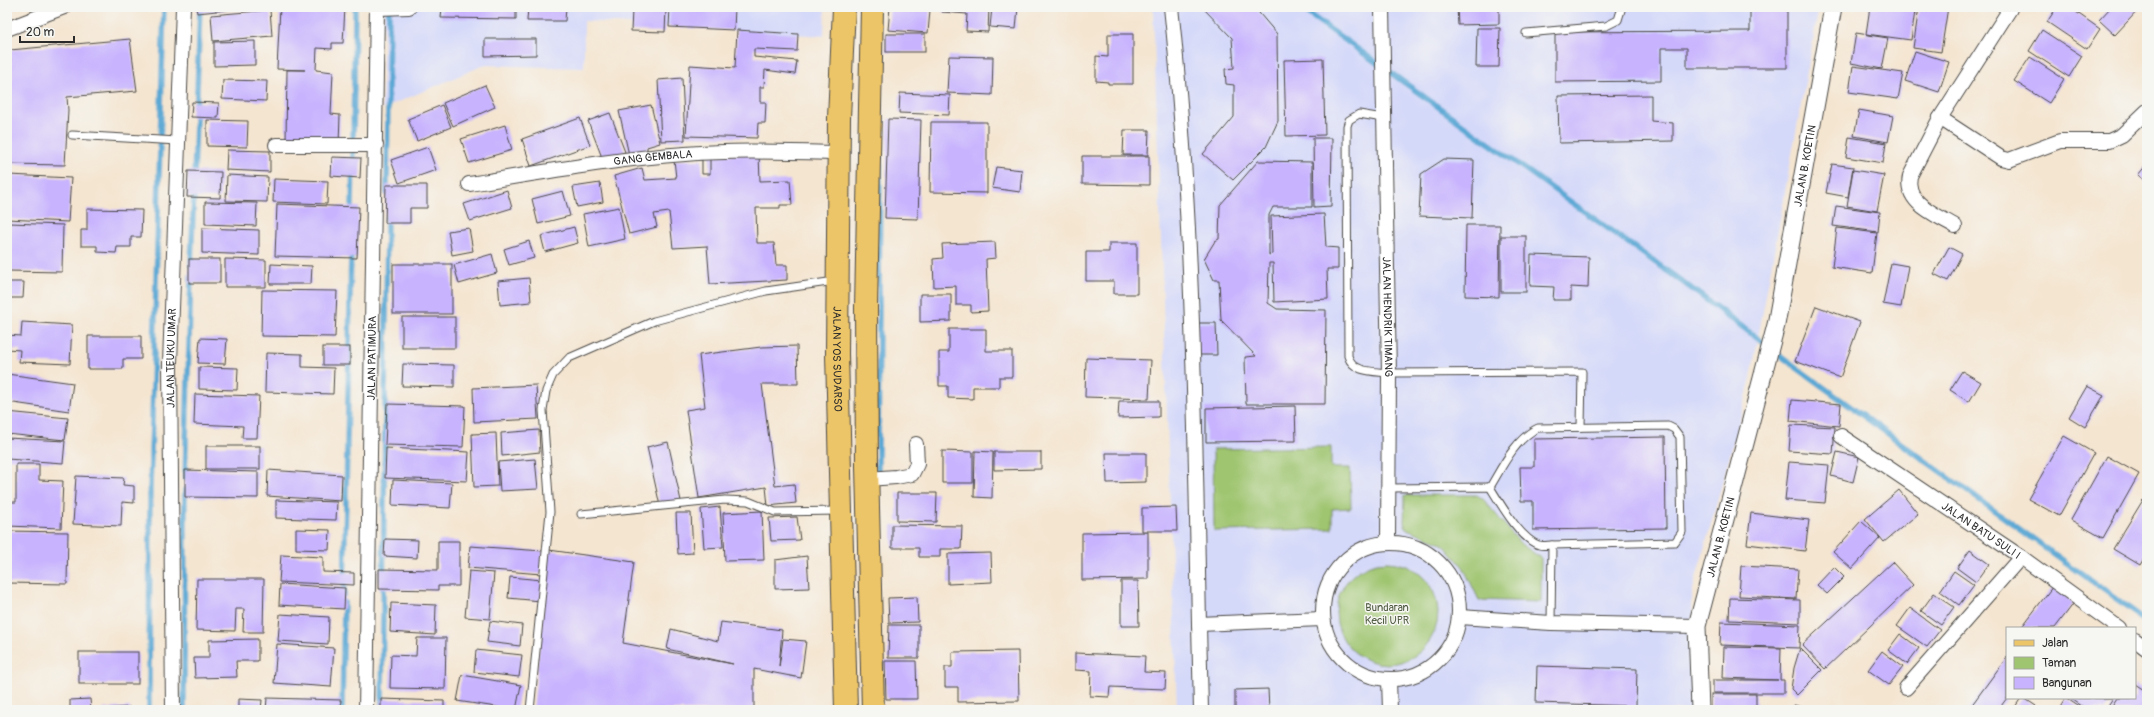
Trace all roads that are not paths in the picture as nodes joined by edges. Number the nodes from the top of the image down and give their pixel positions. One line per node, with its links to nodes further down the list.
1 (64, 7): 12 (street)
2 (183, 7): 20 (street, JALAN TEUKU UMAR)
3 (409, 7): 10 (street)
4 (844, 7): 15 (main road, JALAN YOS SUDARSO)
5 (872, 7): 14 (main road)
6 (1171, 7): 44 (street)
7 (1382, 7): 17 (street, JALAN HENDRIK TIMANG)
8 (1622, 7): 13 (lane)
9 (1833, 7): 45 (street, JALAN B. KOETIN)
10 (377, 8): 22 (street, JALAN PATIMURA)
11 (2009, 8): 18 (street)
12 (7, 29)
13 (1526, 33)
14 (869, 106): 15 (main road); 28 (main road)
15 (840, 109): 23 (main road, JALAN YOS SUDARSO)
16 (2147, 111): 18 (street)
17 (1383, 118): 27 (street, JALAN HENDRIK TIMANG); 27 (lane)
18 (1940, 118): 25 (street)
19 (72, 134): 20 (lane)
20 (178, 141): 51 (street, JALAN TEUKU UMAR)
21 (276, 145): 22 (street)
22 (376, 145): 52 (street, JALAN PATIMURA)
23 (839, 153): 24 (street, GANG GEMBALA); 26 (main road, JALAN YOS SUDARSO)
24 (469, 184)
25 (1954, 226)
26 (838, 280): 29 (main road, JALAN YOS SUDARSO); 53 (lane)
27 (1389, 373): 30 (lane); 35 (street, JALAN HENDRIK TIMANG)
28 (866, 391): 29 (main road); 33 (main road)
29 (839, 394): 36 (main road, JALAN YOS SUDARSO)
30 (1581, 427): 34 (lane); 39 (lane)
31 (1841, 436): 40 (street, JALAN BATU SULI I)
32 (916, 444): 33 (street)
33 (867, 479): 55 (main road)
34 (1490, 487): 35 (lane); 39 (lane)
35 (1388, 488): 38 (street, JALAN HENDRIK TIMANG)
36 (841, 511): 37 (lane); 54 (main road, JALAN YOS SUDARSO)
37 (580, 514)
38 (1388, 543): 41 (street); 42 (street)
39 (1552, 545): 43 (lane)
40 (2021, 557): 46 (street, JALAN BATU SULI I); 50 (street)
41 (1460, 617): 43 (street); 49 (street)
42 (1323, 619): 44 (street); 49 (street)
43 (1551, 623): 45 (street)
44 (1199, 624): 56 (street)
45 (1697, 626): 58 (street, JALAN B. KOETIN)
46 (2118, 627)
47 (2136, 641): 48 (street)
48 (2147, 649)
49 (1389, 680): 57 (street)
50 (1906, 688)
51 (173, 710)
52 (366, 710)
53 (530, 710)
54 (846, 710)
55 (873, 710)
56 (1201, 710)
57 (1390, 710)
58 (1700, 710)

